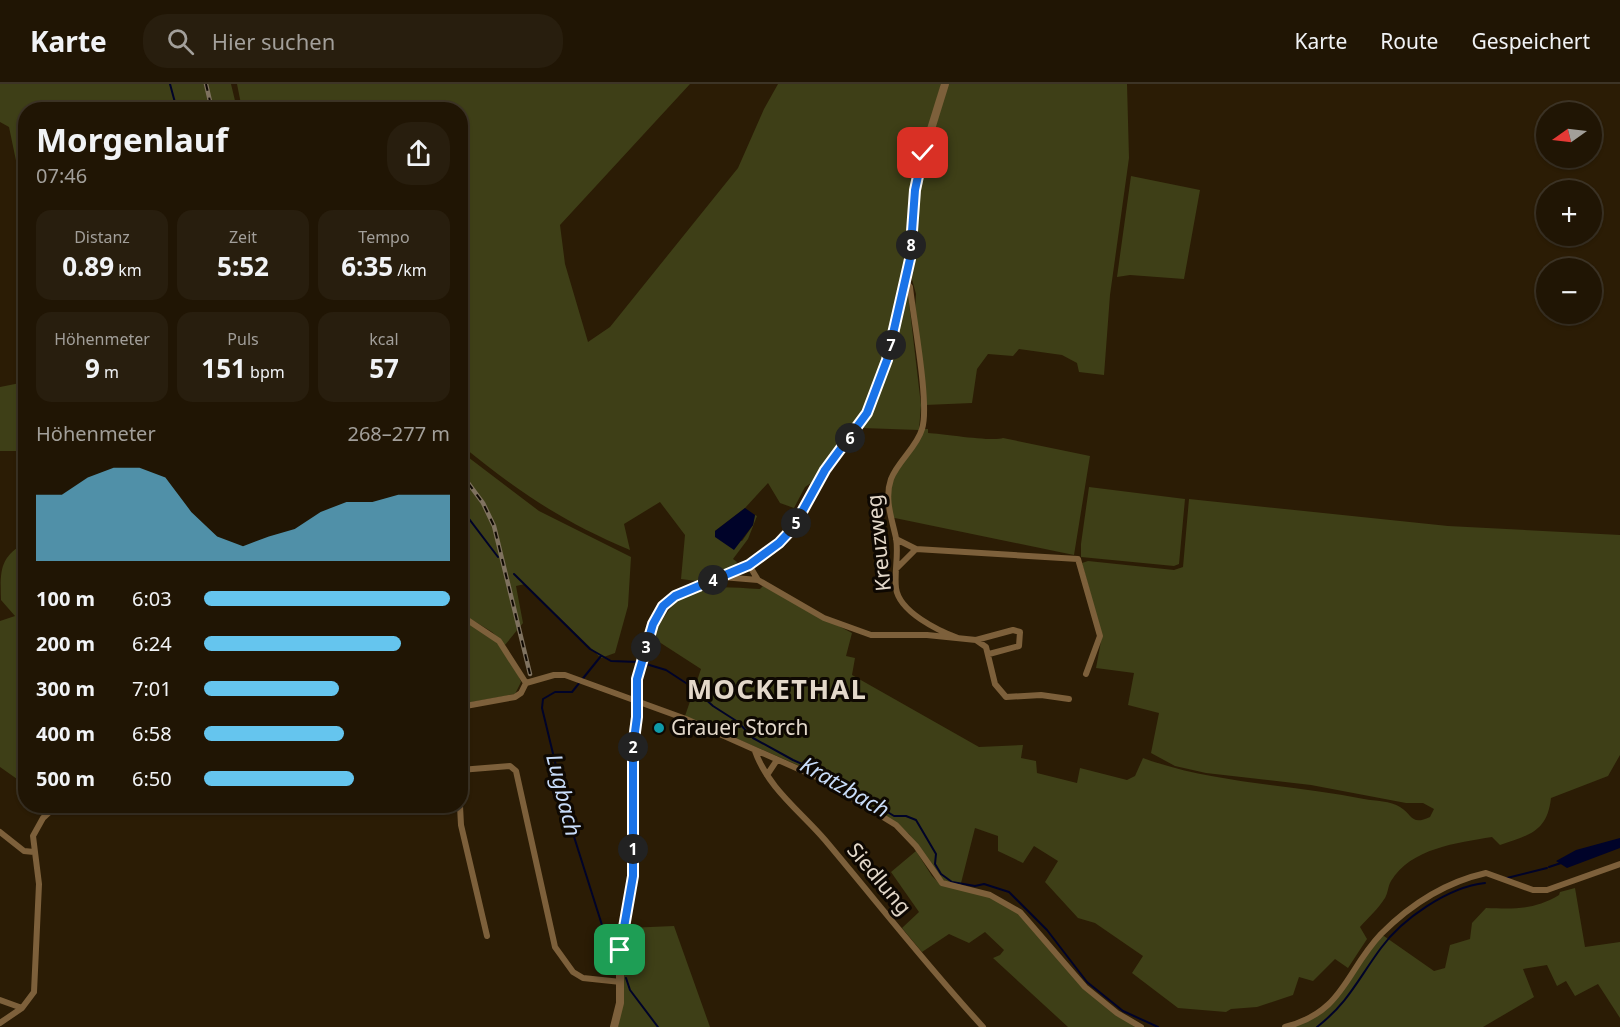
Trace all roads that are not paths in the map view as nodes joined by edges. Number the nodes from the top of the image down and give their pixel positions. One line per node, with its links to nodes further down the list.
1 (945, 84): 2 (street)
2 (905, 281): 3 (street, Kreuzweg); 5 (street)
3 (896, 539): 4 (street); 6 (street, Kreuzweg)
4 (916, 549): 6 (street); 13 (street)
5 (749, 565): 7 (street); 8 (street)
6 (897, 569): 10 (street, Kreuzweg)
7 (722, 577): 8 (street); 16 (street)
8 (758, 580): 10 (street)
9 (468, 620): 14 (street)
10 (958, 638): 11 (street)
11 (976, 640): 12 (street); 12 (street)
12 (989, 654): 15 (street)
13 (1086, 674)
14 (526, 683): 16 (street); 17 (street)
15 (1069, 699)
16 (637, 701): 18 (street); 28 (street)
17 (468, 706)
18 (754, 751): 19 (street); 21 (street, Siedlung)
19 (777, 760): 21 (street); 34 (street)
20 (468, 769): 28 (street)
21 (767, 775): 33 (street, Siedlung)
22 (50, 813): 25 (street)
23 (460, 813): 27 (street)
24 (0, 832): 25 (street)
25 (34, 852): 30 (street)
26 (1620, 864): 35 (street)
27 (487, 936)
28 (621, 982): 32 (street)
29 (0, 1000): 30 (street)
30 (22, 1008): 31 (street)
31 (0, 1023)
32 (614, 1027)
33 (983, 1027)
34 (1141, 1027)
35 (1284, 1027)

